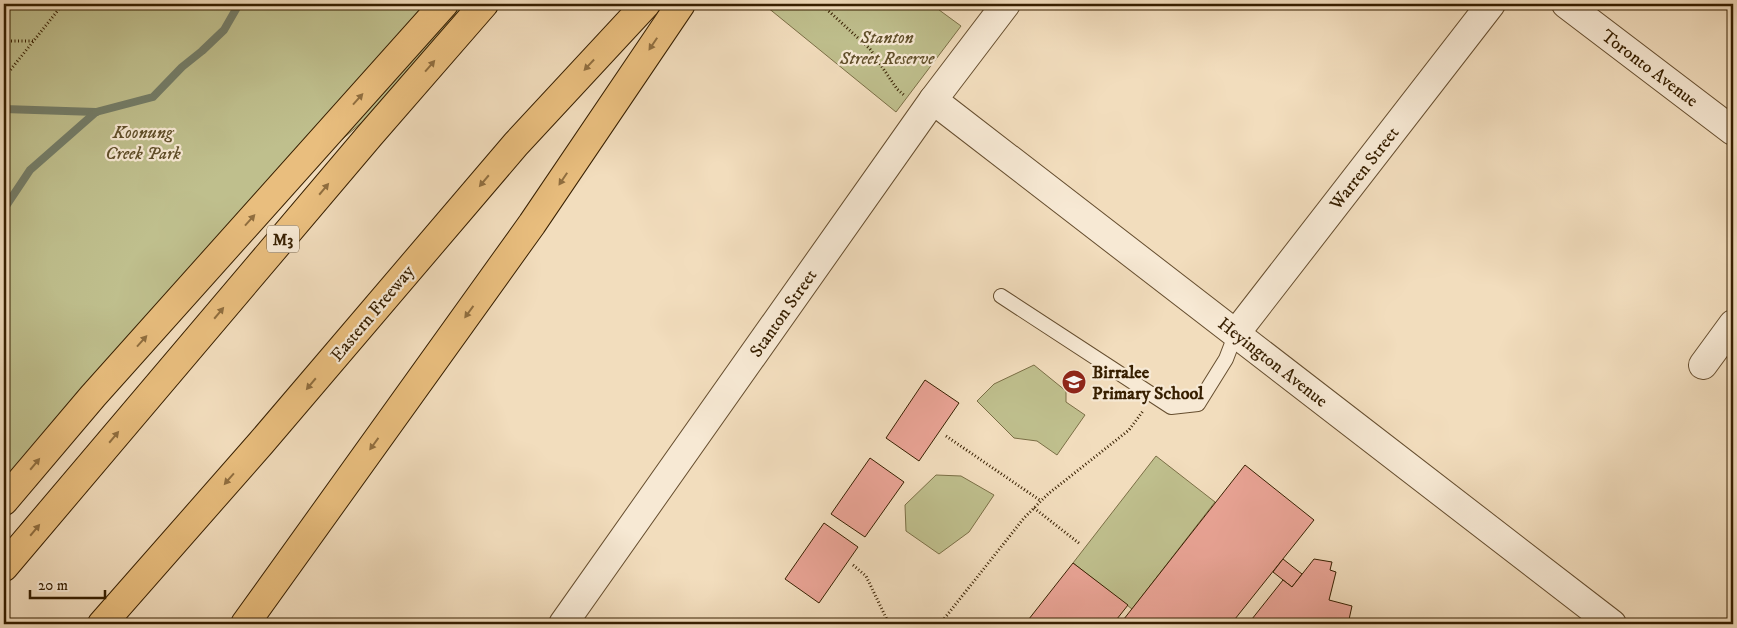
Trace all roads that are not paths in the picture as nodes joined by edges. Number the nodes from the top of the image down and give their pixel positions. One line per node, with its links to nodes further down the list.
1 (444, 4): 14 (highway, one-way to 1)
2 (484, 4): 15 (highway, M3, one-way to 2)
3 (646, 4): 17 (highway, Eastern Freeway, one-way to 17)
4 (681, 4): 18 (highway, one-way to 18)
5 (1006, 4): 8 (street, Stanton Street)
6 (1491, 4): 12 (street, Warren Street)
7 (1566, 4): 9 (street, Toronto Avenue)
8 (933, 100): 12 (street, Heyington Avenue); 19 (street, Stanton Street)
9 (1733, 131)
10 (1001, 296): 12 (lane)
11 (1733, 324): 13 (street)
12 (1236, 333): 16 (street, Heyington Avenue)
13 (1703, 366)
14 (4, 501)
15 (4, 567)
16 (1600, 620)
17 (102, 624)
18 (245, 624)
19 (563, 624)

